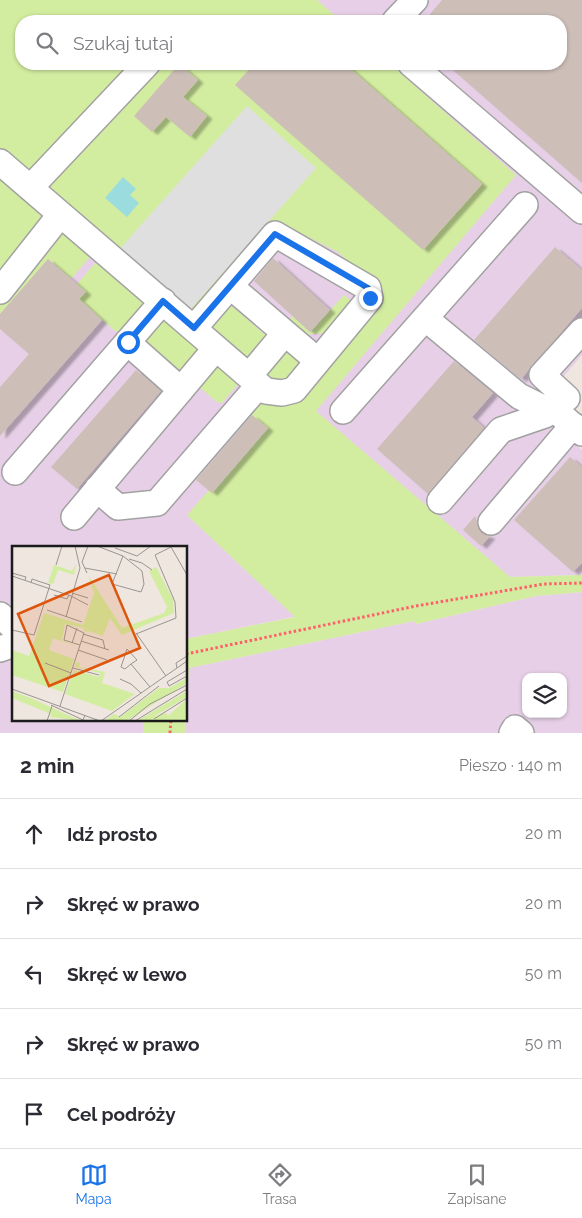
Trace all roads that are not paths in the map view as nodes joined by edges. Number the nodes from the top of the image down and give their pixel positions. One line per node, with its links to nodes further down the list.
1 (414, 0): 2 (lane)
2 (401, 15)
3 (140, 70): 6 (lane)
4 (418, 70): 8 (lane)
5 (0, 162): 6 (lane)
6 (30, 188): 9 (lane)
7 (525, 205): 13 (lane)
8 (582, 211)
9 (60, 215): 11 (lane); 12 (lane)
10 (230, 286): 14 (lane); 16 (lane); 19 (lane)
11 (0, 291)
12 (163, 301): 14 (lane); 17 (lane)
13 (425, 318): 22 (lane); 23 (lane)
14 (194, 328): 18 (lane)
15 (582, 331): 22 (lane)
16 (286, 333): 19 (lane); 20 (lane)
17 (128, 342): 21 (lane); 24 (lane)
18 (216, 348): 20 (lane); 21 (lane)
19 (318, 361): 20 (lane)
20 (254, 381): 25 (lane)
21 (181, 390): 25 (lane)
22 (569, 409): 26 (lane); 28 (lane)
23 (343, 411)
24 (15, 472)
25 (97, 490): 27 (lane)
26 (440, 501)
27 (74, 517)
28 (491, 522)
29 (0, 615): 30 (lane)
30 (12, 626)
31 (12, 645): 32 (lane)
32 (0, 649)
33 (512, 733): 34 (lane)
34 (521, 733)

